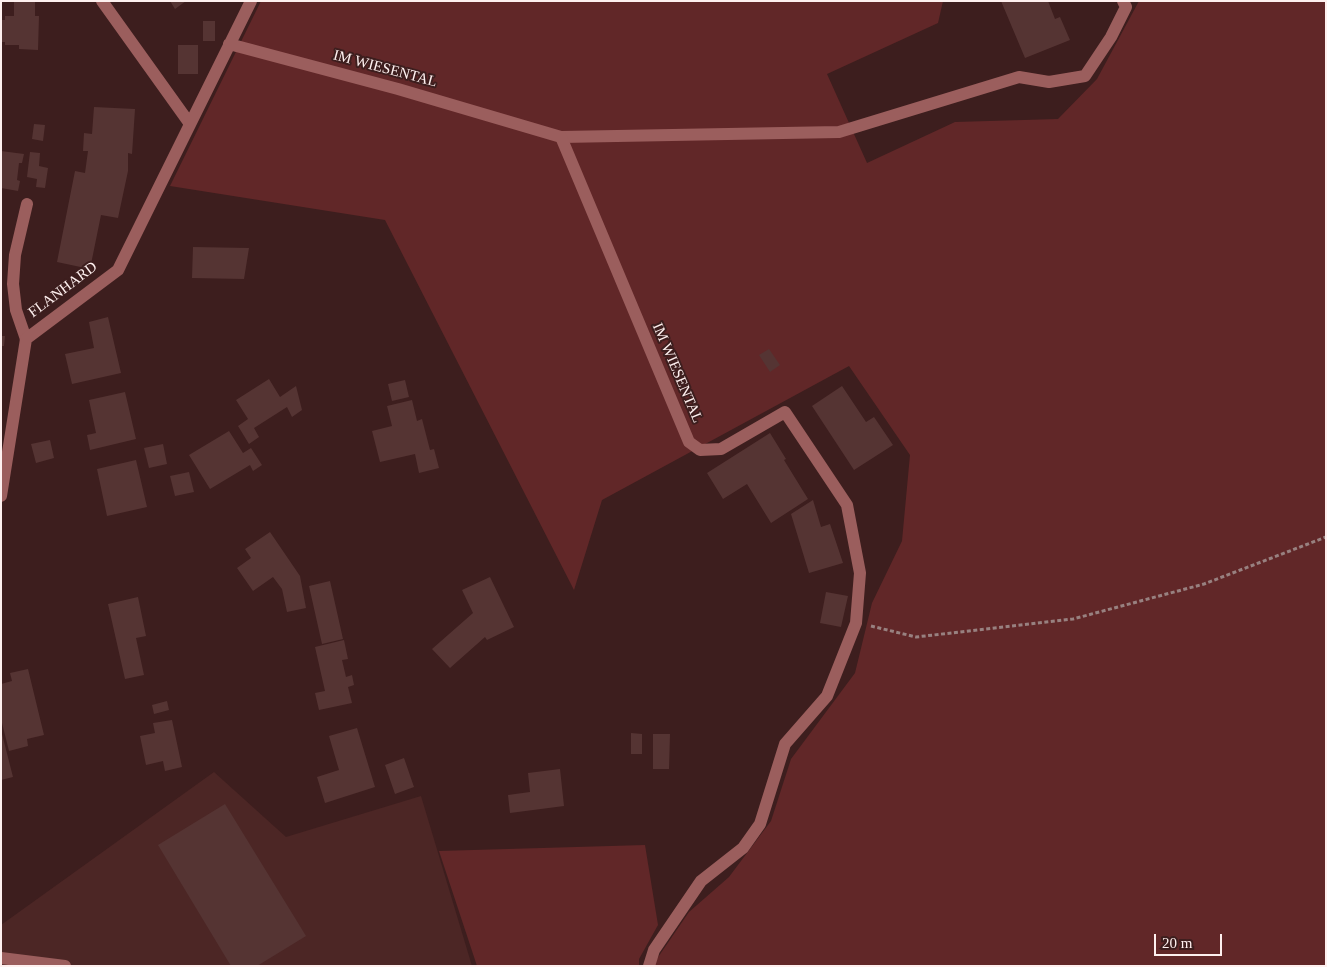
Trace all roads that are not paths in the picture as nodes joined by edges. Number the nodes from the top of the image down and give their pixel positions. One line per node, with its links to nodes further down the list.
1 (102, 1): 5 (street)
2 (251, 1): 4 (street, FLANHARD)
3 (1123, 1): 6 (street)
4 (229, 44): 5 (street, FLANHARD); 6 (street, IM WIESENTAL)
5 (190, 124): 8 (street, FLANHARD)
6 (561, 138): 12 (street, IM WIESENTAL)
7 (27, 204): 8 (street)
8 (26, 339): 9 (street, FLANHARD)
9 (1, 496)
10 (1, 958): 11 (street)
11 (65, 966)
12 (649, 966)

